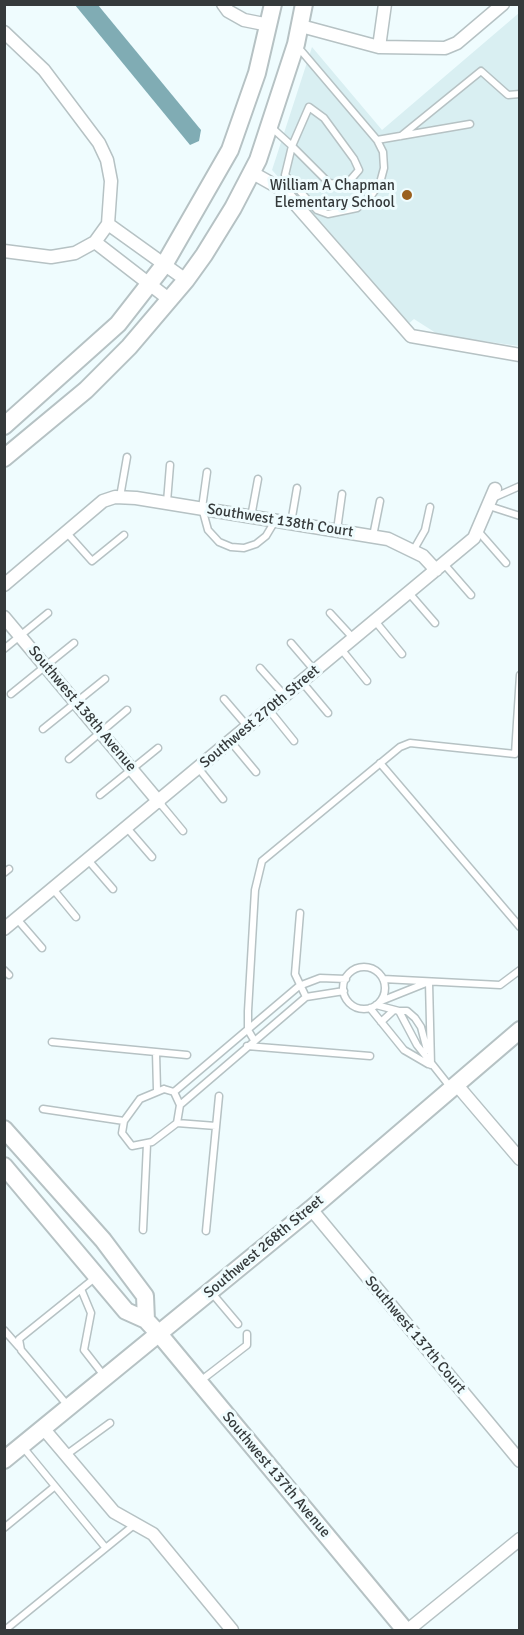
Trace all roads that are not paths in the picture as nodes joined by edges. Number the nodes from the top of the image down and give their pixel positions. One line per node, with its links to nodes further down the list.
1 (223, 4): 6 (street)
2 (273, 4): 6 (main road)
3 (304, 4): 7 (main road)
4 (385, 4): 10 (street)
5 (503, 4): 10 (street)
6 (269, 25): 21 (main road)
7 (301, 26): 9 (main road); 10 (street)
8 (6, 35): 18 (street)
9 (296, 44): 13 (main road); 15 (lane)
10 (379, 47)
11 (519, 94): 14 (lane)
12 (470, 124): 14 (lane)
13 (270, 126): 16 (lane); 17 (main road)
14 (401, 136): 15 (lane)
15 (377, 140): 16 (lane)
16 (292, 146): 16 (lane)
17 (252, 172): 22 (main road); 25 (street)
18 (108, 224): 19 (street); 21 (street)
19 (95, 242): 20 (street); 23 (street)
20 (4, 251)
21 (164, 265): 22 (street); 23 (main road)
22 (186, 280): 24 (main road)
23 (148, 285): 24 (street); 26 (main road)
24 (170, 300): 27 (main road)
25 (519, 356)
26 (4, 426)
27 (4, 458)
28 (128, 458): 35 (lane)
29 (170, 465): 38 (lane)
30 (207, 471): 40 (lane)
31 (258, 479): 42 (lane)
32 (519, 486): 36 (lane)
33 (297, 488): 44 (lane)
34 (342, 494): 45 (lane)
35 (118, 497): 38 (street, Southwest 138th Court); 47 (street)
36 (492, 498): 41 (lane); 46 (street, Southwest 270th Street)
37 (380, 501): 49 (lane)
38 (167, 502): 40 (street, Southwest 138th Court)
39 (430, 507): 50 (lane)
40 (202, 508): 42 (street, Southwest 138th Court); 43 (lane)
41 (519, 516)
42 (251, 517): 43 (street, Southwest 138th Court)
43 (275, 521): 44 (street, Southwest 138th Court)
44 (291, 523): 45 (street, Southwest 138th Court)
45 (337, 531): 49 (street, Southwest 138th Court)
46 (478, 531): 51 (lane); 52 (street, Southwest 270th Street)
47 (66, 532): 48 (lane); 53 (street)
48 (124, 535)
49 (373, 537): 50 (street, Southwest 138th Court)
50 (413, 551): 52 (street, Southwest 138th Court)
51 (506, 563)
52 (440, 566): 54 (street, Southwest 270th Street); 55 (lane)
53 (4, 585)
54 (409, 593): 59 (street, Southwest 270th Street); 60 (lane)
55 (471, 595)
56 (48, 613): 61 (lane)
57 (330, 613): 62 (lane)
58 (4, 617): 61 (street, Southwest 138th Avenue)
59 (375, 621): 62 (street, Southwest 270th Street); 67 (lane)
60 (435, 623)
61 (21, 636): 65 (lane); 68 (street, Southwest 138th Avenue)
62 (354, 639): 66 (street, Southwest 270th Street)
63 (74, 643): 68 (lane)
64 (291, 643): 70 (lane)
65 (4, 649)
66 (341, 649): 70 (street, Southwest 270th Street); 73 (lane)
67 (402, 654)
68 (45, 666): 75 (lane); 78 (street, Southwest 138th Avenue)
69 (260, 668): 76 (lane)
70 (315, 671): 74 (street, Southwest 270th Street)
71 (519, 675): 89 (lane)
72 (105, 679): 78 (lane)
73 (367, 681)
74 (302, 682): 76 (street, Southwest 270th Street); 81 (lane)
75 (10, 694)
76 (285, 696): 80 (street, Southwest 270th Street)
77 (224, 699): 82 (lane)
78 (76, 703): 83 (lane); 84 (street, Southwest 138th Avenue)
79 (127, 710): 84 (lane)
80 (268, 710): 82 (street, Southwest 270th Street); 85 (lane)
81 (328, 713)
82 (248, 727): 86 (street, Southwest 270th Street)
83 (44, 729)
84 (101, 732): 88 (lane); 90 (street, Southwest 138th Avenue)
85 (294, 741)
86 (231, 742): 91 (street, Southwest 270th Street); 92 (lane)
87 (158, 748): 90 (lane)
88 (69, 759)
89 (380, 763): 105 (lane); 118 (lane)
90 (131, 769): 93 (lane); 95 (street, Southwest 138th Avenue)
91 (199, 769): 94 (lane); 95 (street, Southwest 270th Street)
92 (256, 772)
93 (100, 795)
94 (224, 799)
95 (159, 802): 96 (street, Southwest 270th Street); 97 (lane)
96 (127, 828): 98 (lane); 99 (street, Southwest 270th Street)
97 (183, 831)
98 (152, 857)
99 (88, 860): 100 (street, Southwest 270th Street); 101 (lane)
100 (53, 889): 103 (lane); 104 (street, Southwest 270th Street)
101 (112, 889)
102 (300, 913): 112 (lane)
103 (76, 916)
104 (17, 918): 106 (street, Southwest 270th Street); 107 (lane)
105 (519, 927)
106 (5, 929)
107 (42, 948)
108 (519, 970): 111 (lane)
109 (346, 979): 110 (lane); 112 (lane); 113 (lane)
110 (383, 979): 111 (lane); 115 (lane)
111 (429, 982): 115 (lane); 126 (lane)
112 (299, 986): 114 (lane); 118 (lane)
113 (344, 991): 114 (lane); 115 (lane)
114 (306, 997): 120 (lane)
115 (376, 1005): 116 (lane); 117 (lane)
116 (397, 1010): 117 (lane); 126 (lane); 126 (lane)
117 (381, 1022): 126 (lane)
118 (248, 1030): 120 (lane); 129 (lane)
119 (519, 1030): 127 (main road, Southwest 268th Street)
120 (254, 1040): 122 (lane)
121 (52, 1042): 123 (lane)
122 (246, 1046): 125 (lane); 131 (lane)
123 (156, 1052): 124 (lane); 128 (lane)
124 (187, 1055)
125 (370, 1056)
126 (431, 1066): 127 (lane)
127 (454, 1086): 138 (street); 140 (main road, Southwest 268th Street)
128 (157, 1090): 129 (lane); 133 (lane)
129 (174, 1092): 131 (lane)
130 (219, 1096): 135 (lane)
131 (180, 1105): 134 (lane)
132 (43, 1109): 133 (lane)
133 (124, 1121): 137 (lane)
134 (177, 1123): 135 (lane); 137 (lane)
135 (216, 1126): 142 (lane)
136 (4, 1129): 146 (main road)
137 (147, 1144): 141 (lane)
138 (519, 1159)
139 (4, 1166): 143 (main road, Southwest 137th Avenue)
140 (311, 1209): 145 (main road, Southwest 268th Street); 160 (street, Southwest 137th Court)
141 (143, 1230)
142 (206, 1231)
143 (97, 1277): 144 (lane); 146 (main road, Southwest 137th Avenue)
144 (81, 1289): 151 (lane); 152 (lane)
145 (211, 1291): 147 (lane); 150 (main road, Southwest 268th Street)
146 (146, 1320): 150 (main road, Southwest 137th Avenue)
147 (238, 1324)
148 (4, 1330): 151 (lane)
149 (247, 1334): 153 (lane)
150 (160, 1335): 152 (main road, Southwest 268th Street); 153 (main road, Southwest 137th Avenue)
151 (21, 1350): 154 (lane)
152 (105, 1377): 154 (main road, Southwest 268th Street)
153 (199, 1382): 168 (main road, Southwest 137th Avenue)
154 (69, 1407): 156 (main road, Southwest 268th Street)
155 (110, 1423): 158 (lane)
156 (44, 1428): 157 (main road, Southwest 268th Street); 158 (street)
157 (21, 1446): 159 (main road, Southwest 268th Street); 161 (lane)
158 (66, 1455): 162 (street)
159 (4, 1460)
160 (519, 1461)
161 (54, 1487): 163 (lane); 165 (lane)
162 (134, 1525): 165 (lane); 167 (street)
163 (4, 1528)
164 (519, 1539): 168 (street)
165 (105, 1547): 166 (lane)
166 (4, 1630)
167 (232, 1630)
168 (407, 1630)

